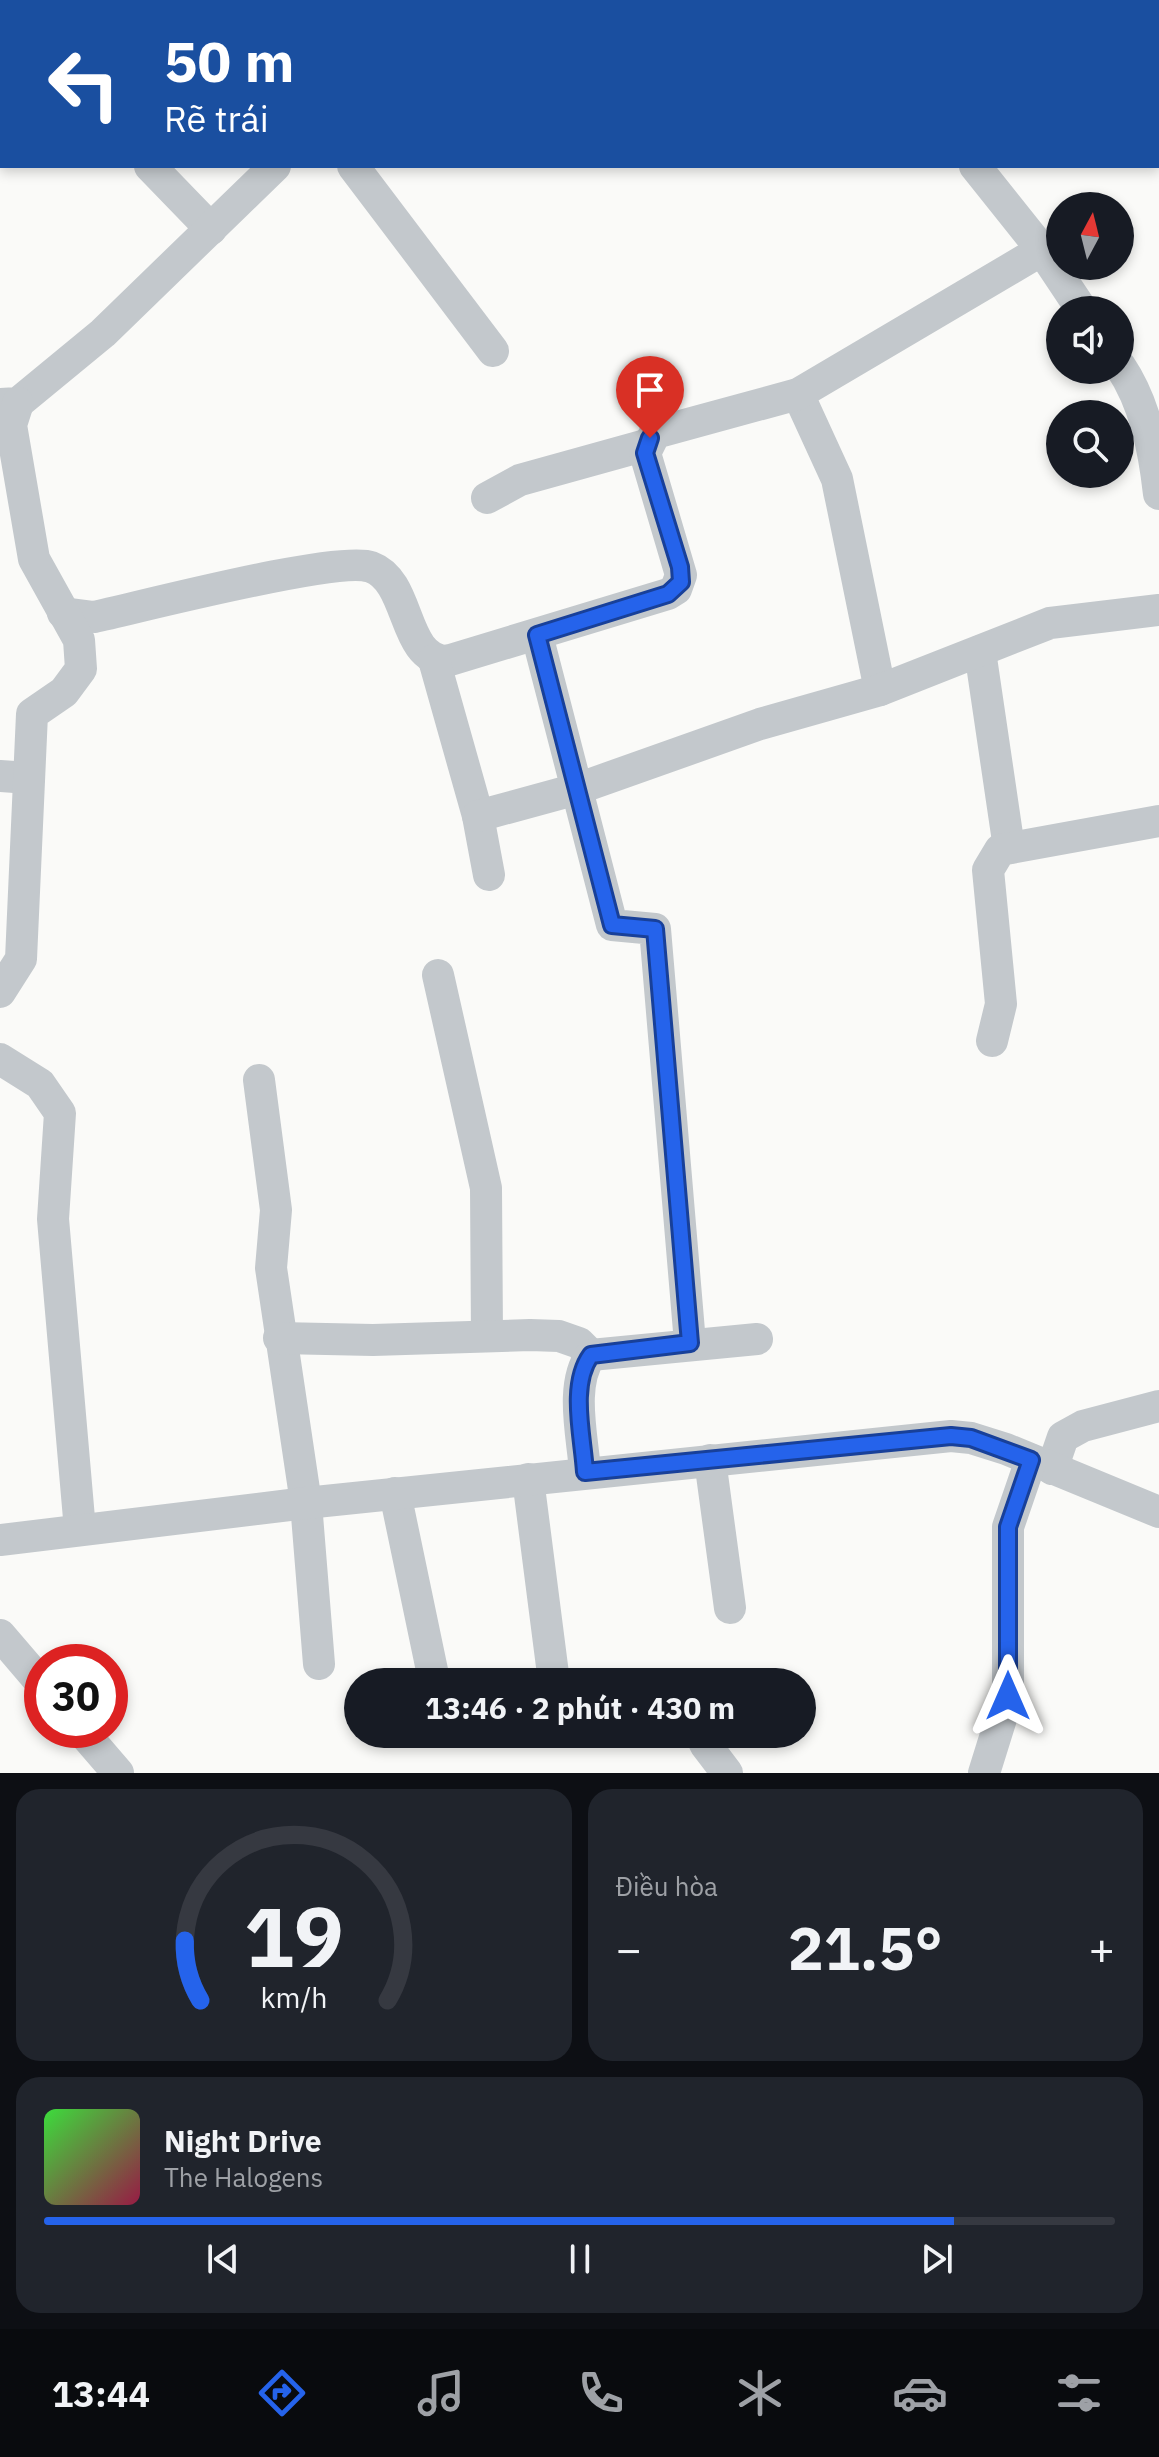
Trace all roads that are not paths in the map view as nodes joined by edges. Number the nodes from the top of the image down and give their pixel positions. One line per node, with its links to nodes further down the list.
1 (152, 168): 5 (street)
2 (273, 168): 5 (street)
3 (355, 168): 8 (street)
4 (977, 168): 6 (street)
5 (211, 229): 11 (street)
6 (1042, 250): 7 (street); 10 (street)
7 (1073, 296)
8 (493, 351)
9 (1132, 384): 13 (street)
10 (798, 394): 12 (street); 20 (street)
11 (9, 404): 16 (street)
12 (646, 445): 14 (street); 17 (street)
13 (1159, 494)
14 (487, 498)
15 (1159, 610): 18 (street)
16 (63, 613): 19 (street); 21 (street)
17 (537, 635): 19 (street); 22 (street)
18 (980, 651): 20 (street); 25 (street)
19 (434, 660): 23 (street)
20 (880, 690): 22 (street)
21 (15, 777): 28 (street)
22 (577, 789): 23 (street); 35 (street)
23 (478, 816): 26 (street)
24 (1159, 821): 25 (street)
25 (1009, 848): 29 (street)
26 (489, 875)
27 (438, 975): 32 (street)
28 (0, 992)
29 (992, 1041)
30 (0, 1059): 45 (street)
31 (259, 1080): 33 (street)
32 (487, 1336): 33 (street); 36 (street)
33 (279, 1338): 43 (street)
34 (757, 1339): 35 (street)
35 (690, 1343): 36 (street)
36 (591, 1355): 40 (street)
37 (1159, 1406): 39 (street)
38 (710, 1460): 39 (street); 40 (street); 47 (street)
39 (1041, 1464): 44 (street); 57 (street)
40 (585, 1472): 41 (street)
41 (528, 1479): 42 (street); 52 (street)
42 (395, 1493): 43 (street); 51 (street)
43 (306, 1503): 45 (street); 50 (street)
44 (1159, 1512)
45 (80, 1530): 46 (street)
46 (0, 1540)
47 (730, 1608)
48 (0, 1635): 49 (street)
49 (24, 1663)
50 (319, 1664)
51 (432, 1668)
52 (552, 1668)
53 (96, 1748): 55 (street)
54 (708, 1748): 56 (street)
55 (118, 1773)
56 (727, 1773)
57 (984, 1773)

